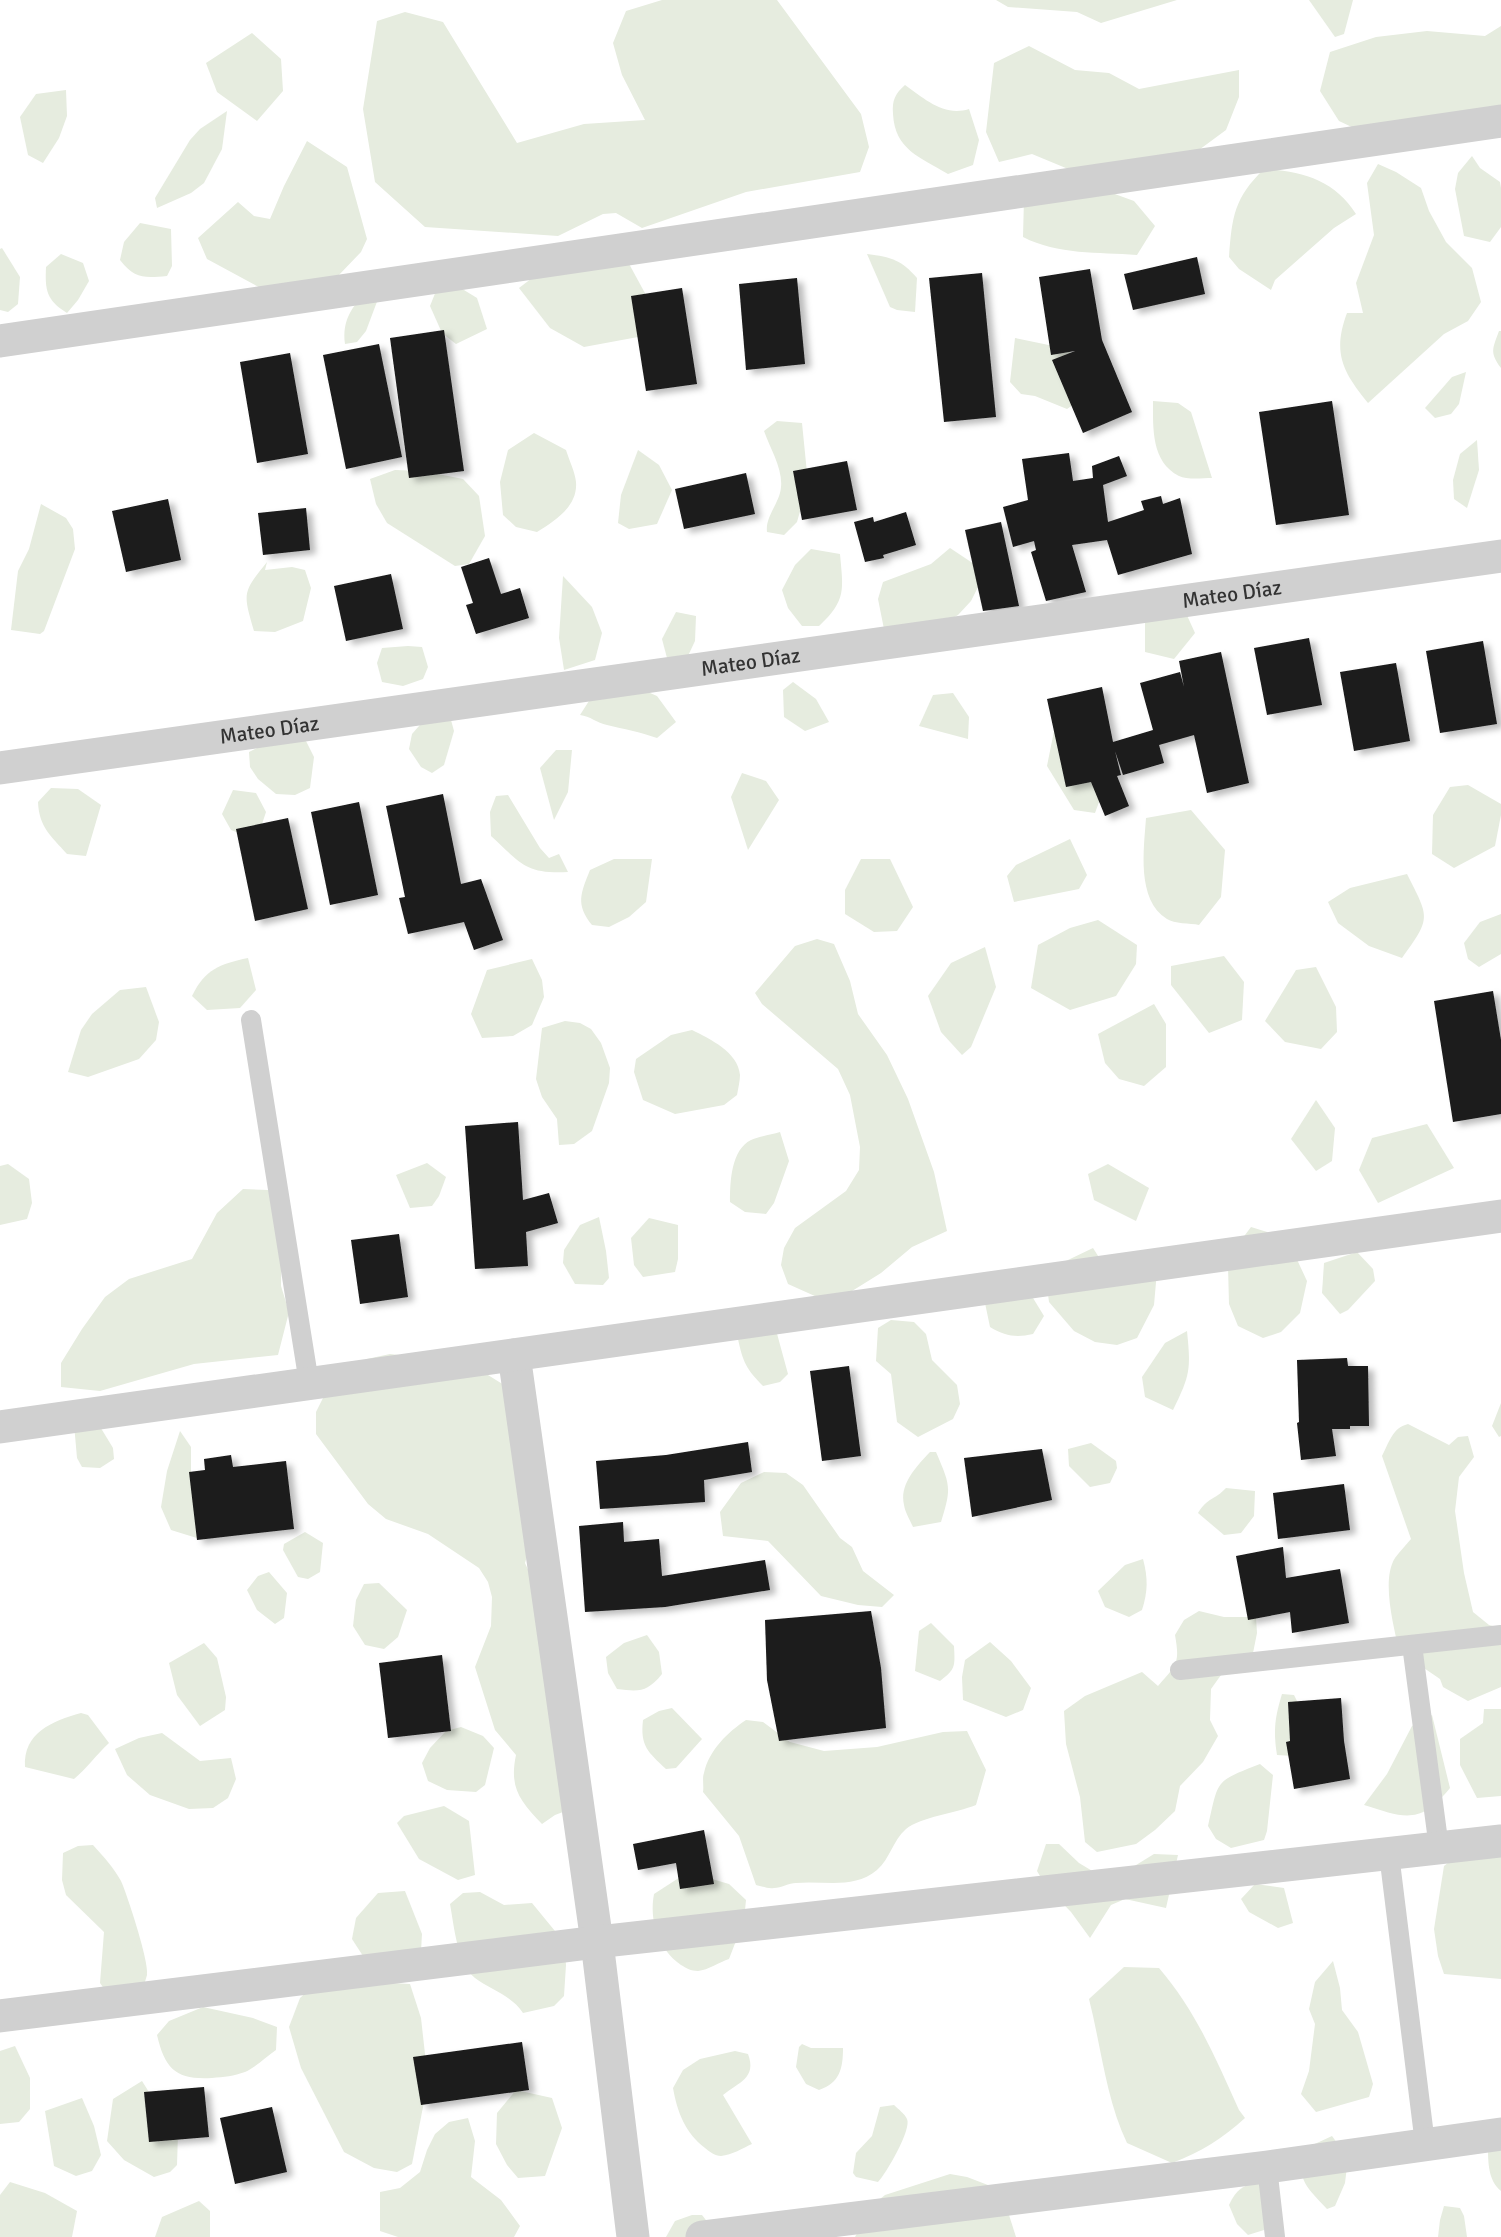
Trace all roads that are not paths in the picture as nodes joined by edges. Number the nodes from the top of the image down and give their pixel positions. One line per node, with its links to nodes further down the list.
1 (1501, 121): 2 (street)
2 (0, 341)
3 (1501, 556): 4 (street, Mateo Díaz)
4 (0, 768)
5 (251, 1020): 8 (lane)
6 (1501, 1216): 7 (street)
7 (514, 1355): 8 (street); 16 (street)
8 (309, 1383): 9 (street)
9 (0, 1427)
10 (1501, 1635): 11 (lane)
11 (1412, 1645): 12 (lane); 14 (lane)
12 (1180, 1670)
13 (1501, 1841): 14 (street)
14 (1439, 1848): 15 (street)
15 (1389, 1854): 16 (street); 19 (lane)
16 (597, 1942): 17 (street); 21 (street)
17 (0, 2016)
18 (1501, 2134): 19 (street)
19 (1425, 2144): 20 (street)
20 (1267, 2167): 22 (street); 23 (lane)
21 (633, 2237)
22 (702, 2237)
23 (1275, 2237)

